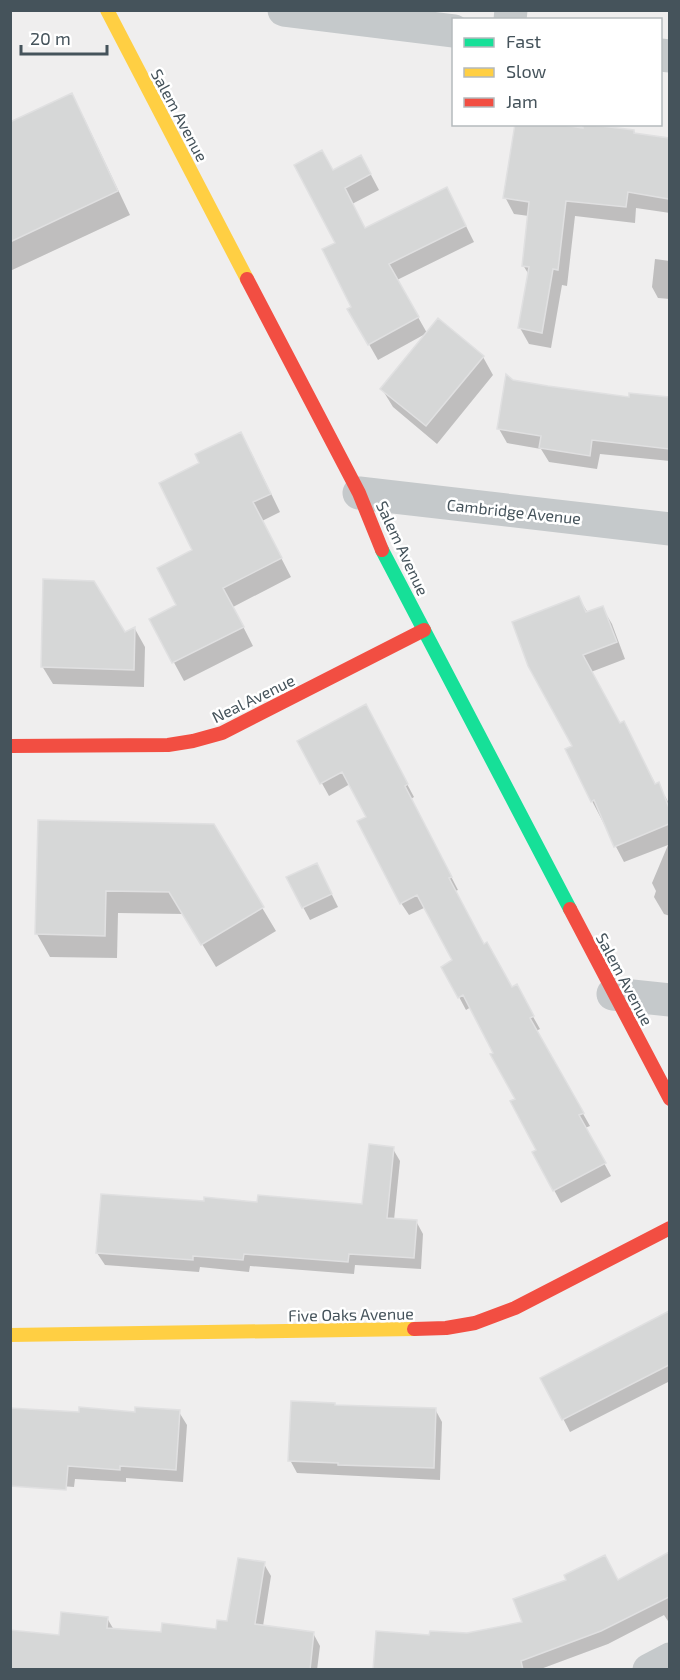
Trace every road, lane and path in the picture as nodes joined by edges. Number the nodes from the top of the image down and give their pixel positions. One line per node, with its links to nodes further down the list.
1 (107, 10): 4 (main road, Salem Avenue)
2 (284, 10): 3 (street)
3 (452, 31)
4 (359, 494): 5 (street, Cambridge Avenue); 6 (main road, Salem Avenue)
5 (669, 529)
6 (424, 630): 7 (main road, Neal Avenue); 8 (main road, Salem Avenue)
7 (10, 746)
8 (613, 994): 9 (street); 10 (main road, Salem Avenue)
9 (669, 1000)
10 (669, 1099)
11 (669, 1228): 12 (main road, Five Oaks Avenue)
12 (10, 1335)
13 (669, 1659): 14 (street)
14 (649, 1670)

